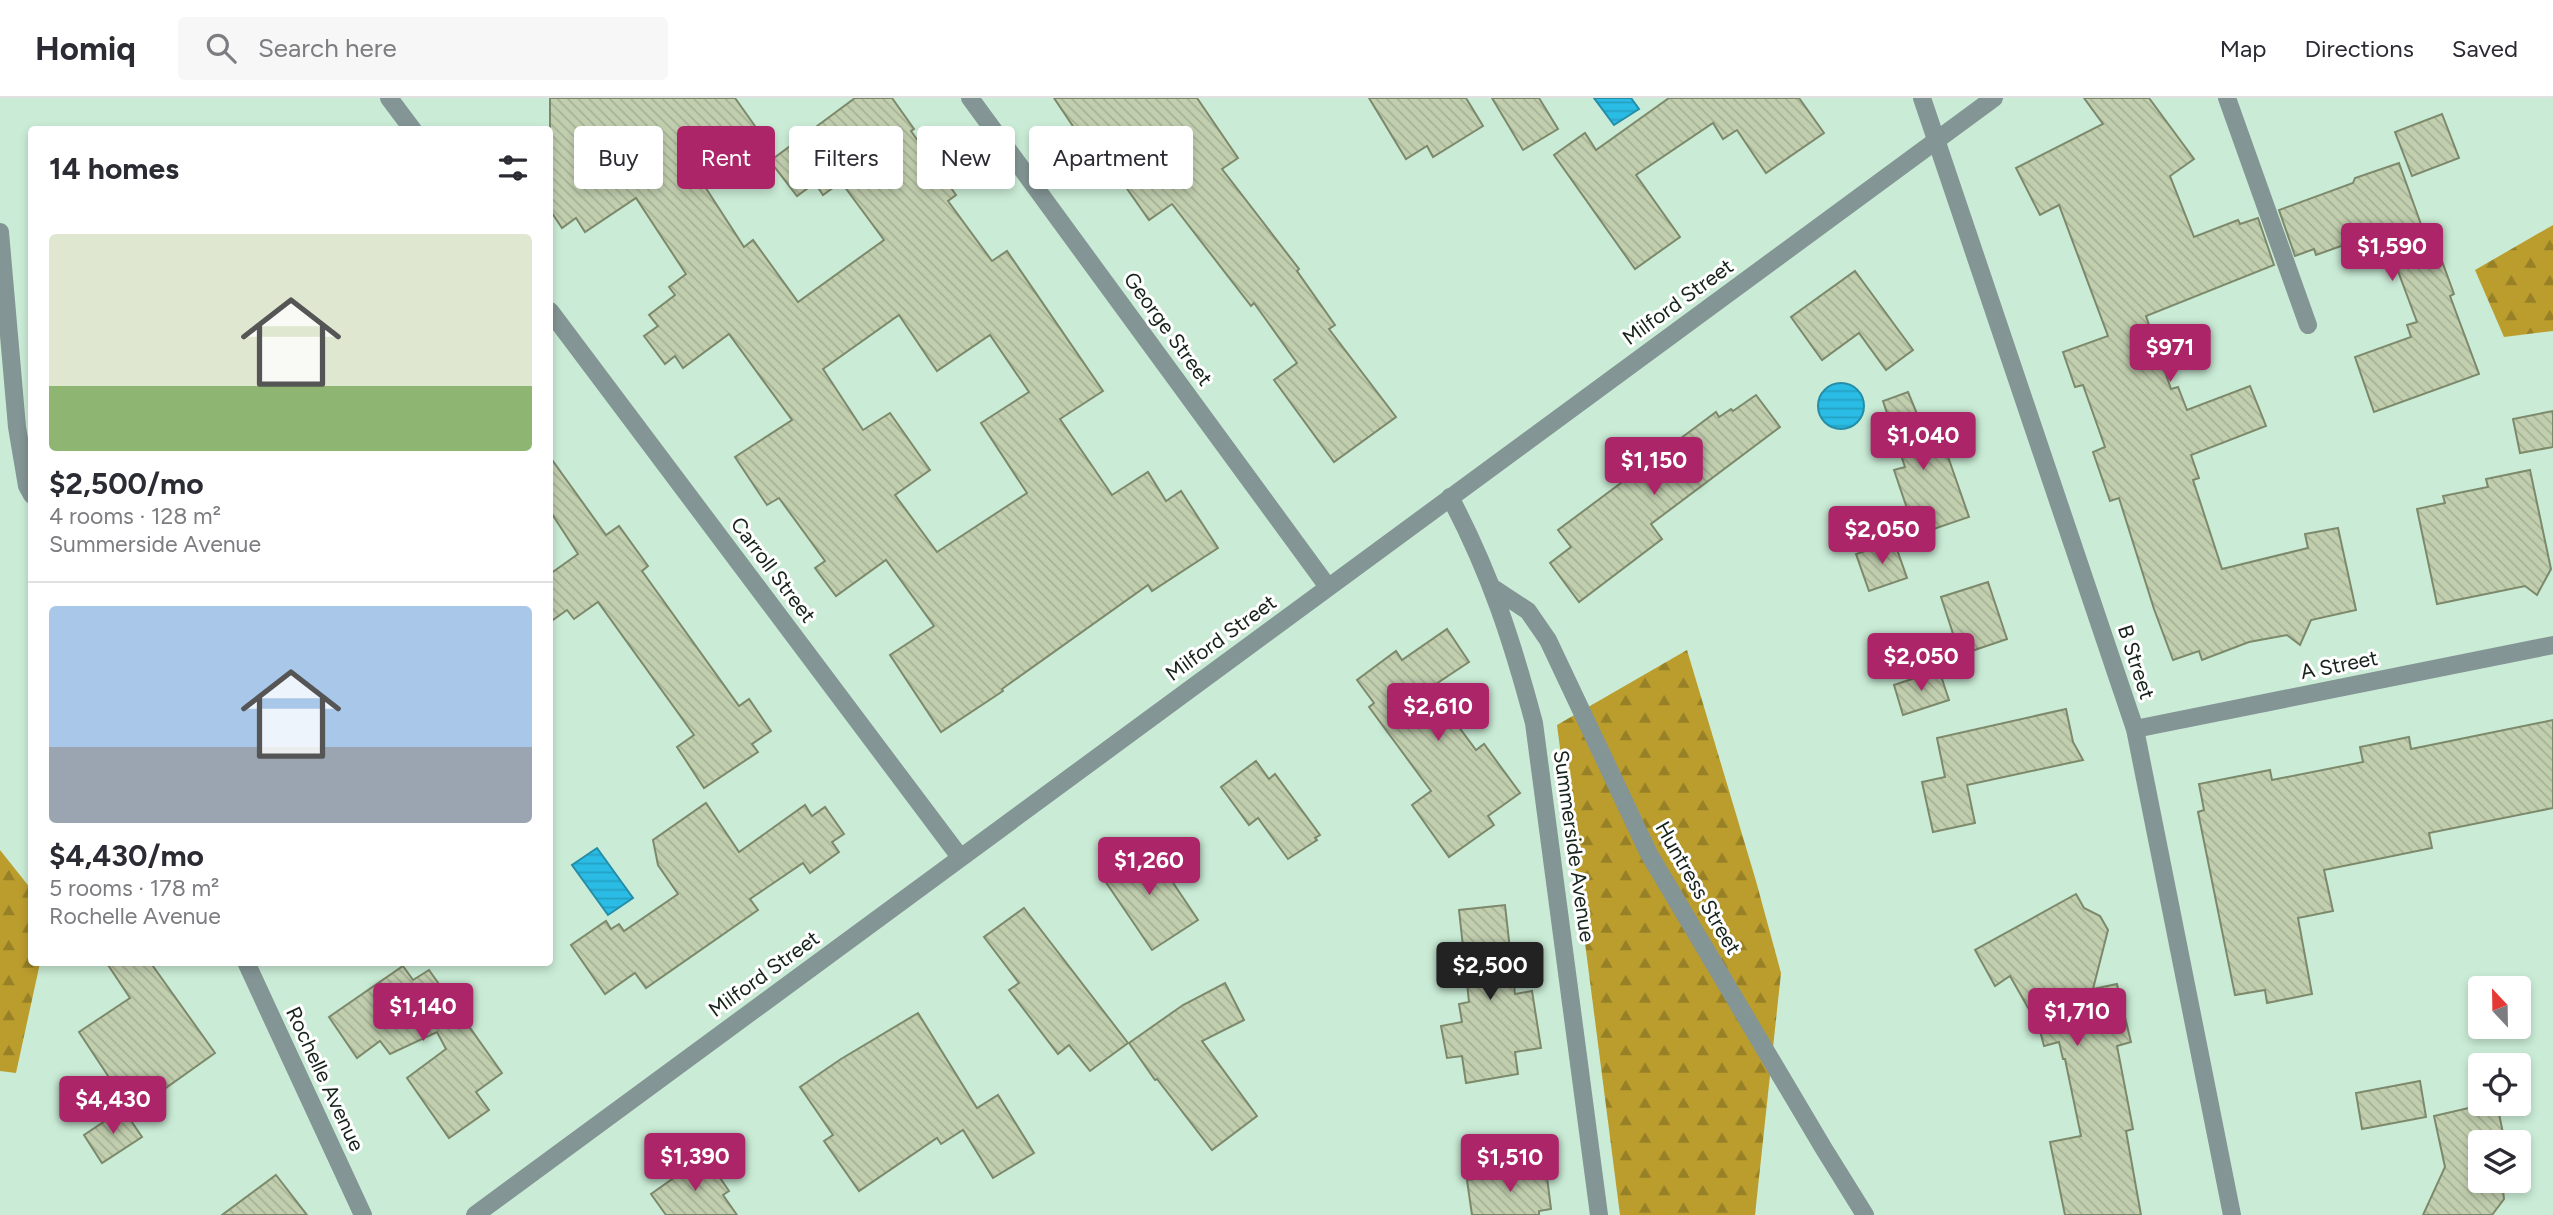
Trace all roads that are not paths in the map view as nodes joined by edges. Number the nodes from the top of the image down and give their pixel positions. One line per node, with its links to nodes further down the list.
1 (389, 98): 6 (street)
2 (970, 98): 13 (street, George Street)
3 (1923, 98): 7 (street, B Street)
4 (1994, 98): 7 (street, Milford Street)
5 (2227, 98): 10 (street)
6 (410, 126)
7 (1938, 139): 12 (street, Milford Street); 16 (street, B Street)
8 (0, 232): 11 (street)
9 (553, 315): 17 (street, Carroll Street)
10 (2308, 325)
11 (28, 488)
12 (1450, 497): 13 (street, Milford Street); 14 (street, Summerside Avenue)
13 (1328, 587): 17 (street, Milford Street)
14 (1493, 588): 21 (street, Summerside Avenue); 22 (street, Huntress Street)
15 (2553, 645): 16 (street, A Street)
16 (2135, 729): 23 (street, B Street)
17 (960, 857): 20 (street, Milford Street)
18 (248, 966): 19 (street, Rochelle Avenue)
19 (363, 1215)
20 (475, 1215)
21 (1600, 1215)
22 (1865, 1215)
23 (2232, 1215)

